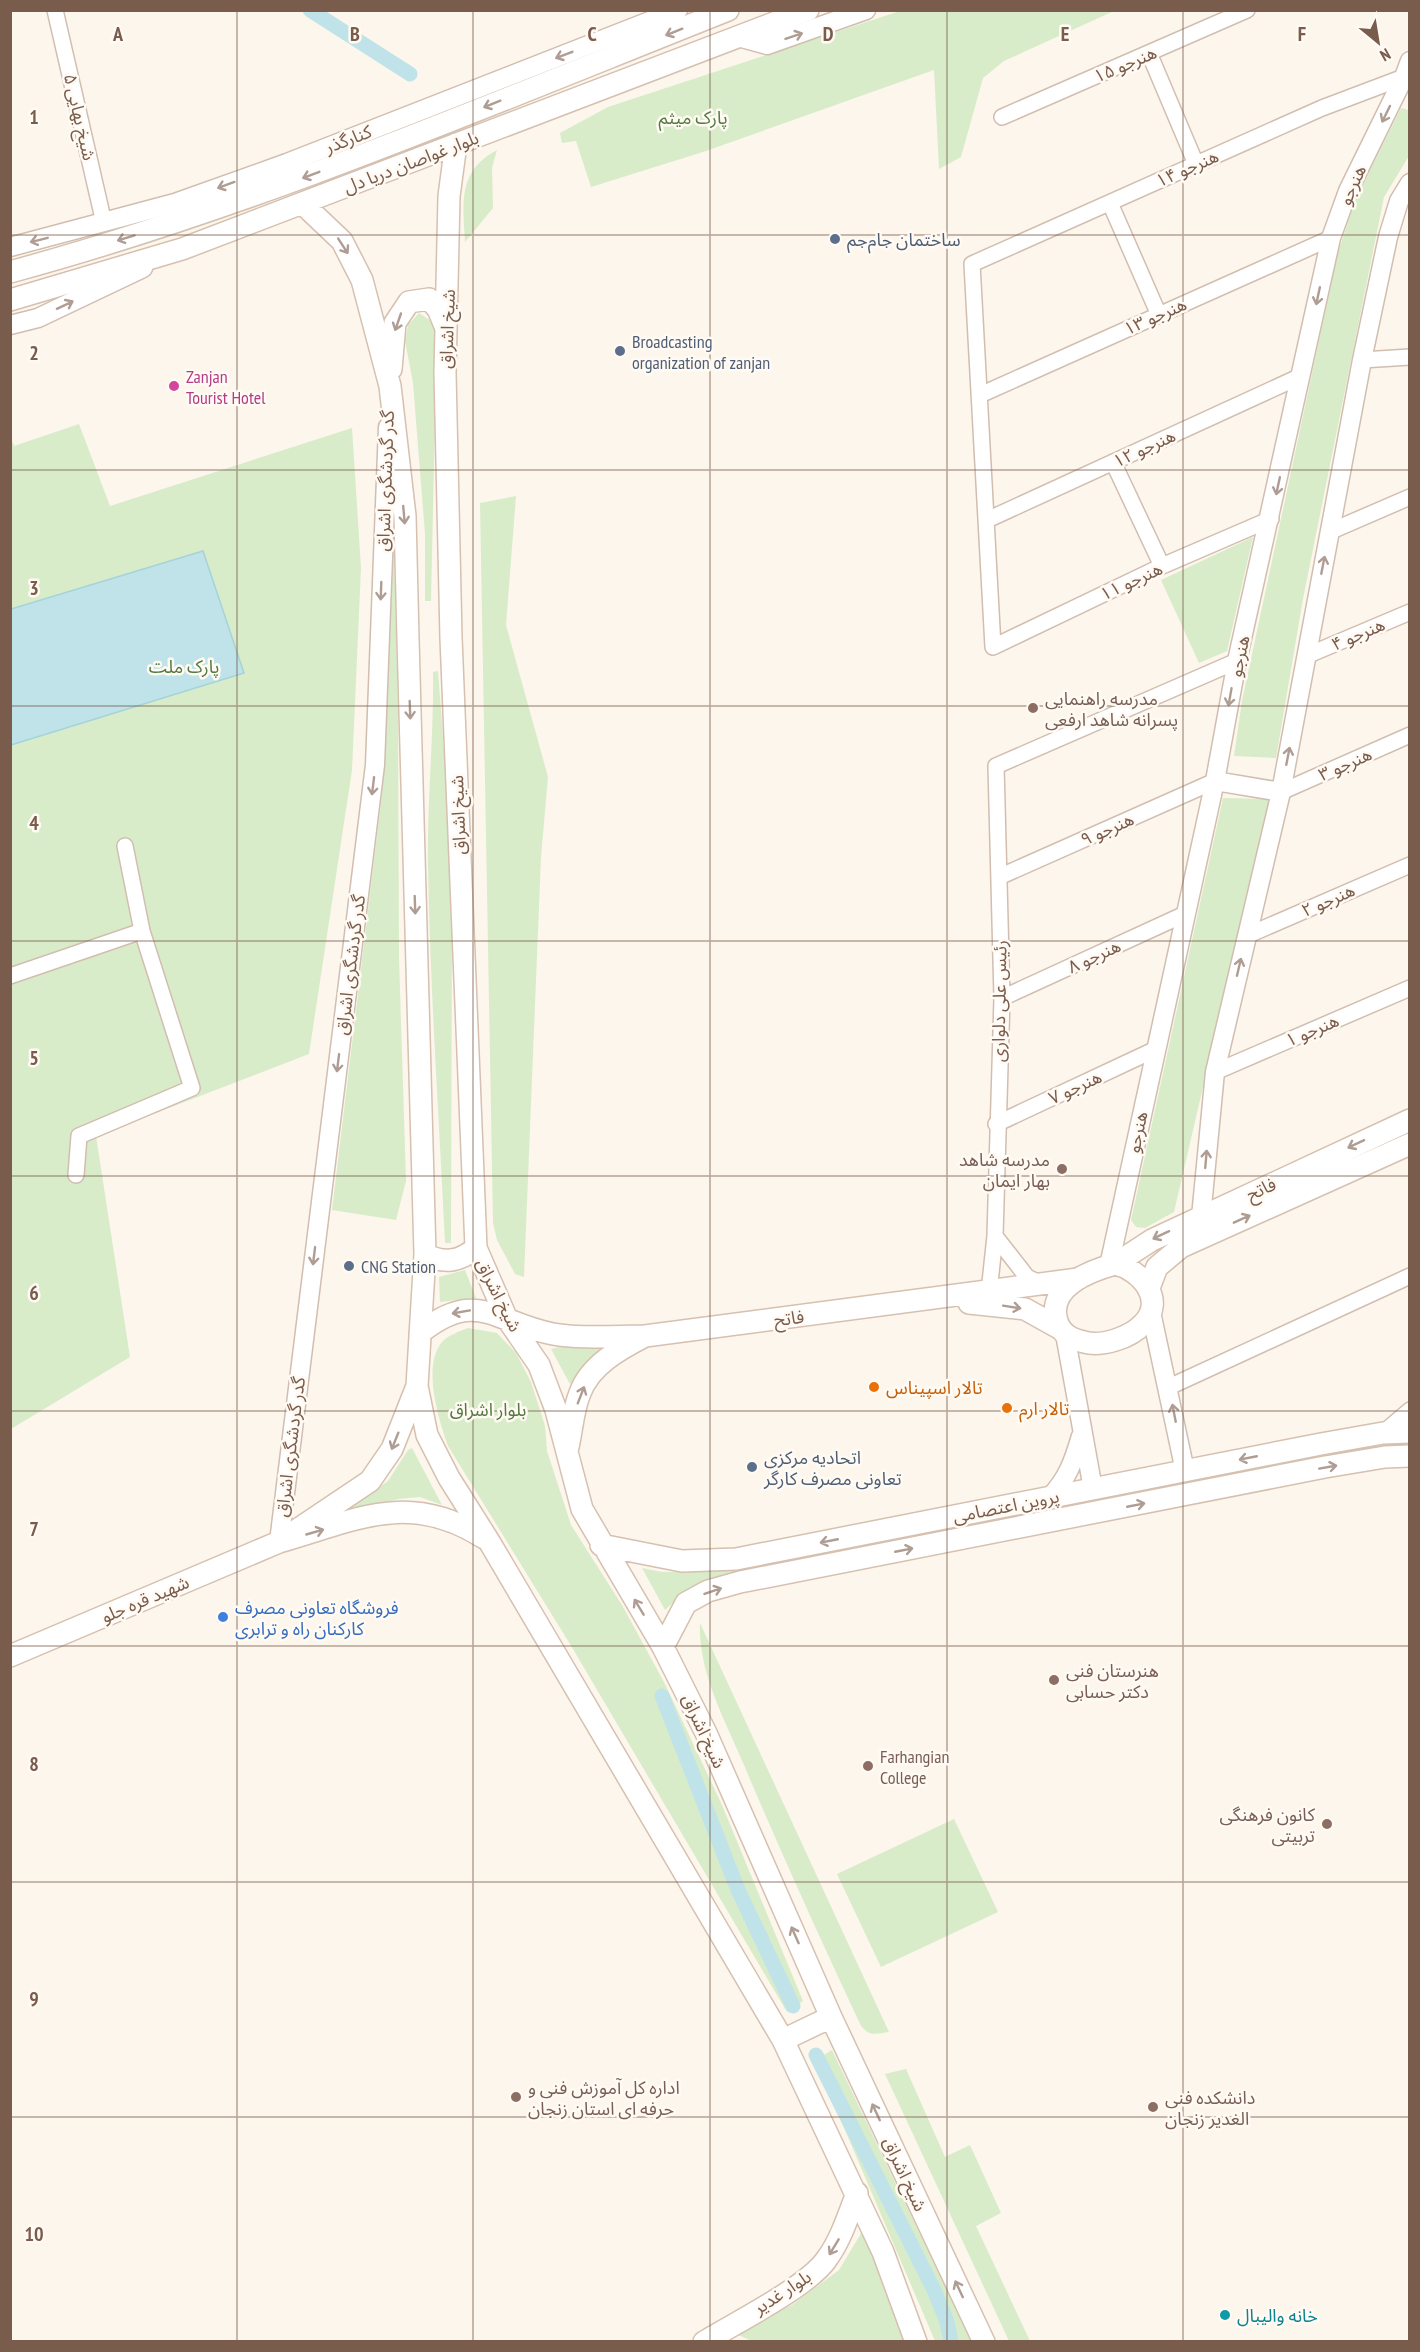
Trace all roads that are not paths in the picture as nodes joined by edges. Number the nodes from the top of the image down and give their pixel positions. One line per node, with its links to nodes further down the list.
1 (55, 10): 16 (street, شیخ بهایی ۵)
2 (678, 10): 16 (street, کنارگذر, one-way to 16)
3 (728, 10): 20 (main road, بلوار غواصان دریا دل, one-way to 20)
4 (808, 10): 7 (main road, بلوار غواصان دریا دل)
5 (866, 10): 7 (street, one-way to 5)
6 (1248, 10): 8 (street, هنرجو ۱۵)
7 (738, 37): 11 (main road, بلوار غواصان دریا دل)
8 (1149, 53): 10 (street, هنرجو ۱۵); 12 (street)
9 (1408, 72): 12 (street, هنرجو ۱۴); 17 (street, هنرجو, one-way to 17)
10 (1002, 117)
11 (456, 144): 15 (main road, بلوار غواصان دریا دل); 24 (main road, شیخ اشراق)
12 (1196, 164): 14 (street, هنرجو ۱۴)
13 (1410, 183): 26 (street)
14 (1110, 203): 22 (street); 29 (street, هنرجو ۱۴)
15 (303, 204): 19 (main road, بلوار غواصان دریا دل); 28 (main road, one-way to 28)
16 (104, 224): 18 (street, کنارگذر, one-way to 18)
17 (1331, 238): 22 (street, هنرجو ۱۳); 27 (street, هنرجو, one-way to 27)
18 (10, 247)
19 (182, 249): 21 (main road, بلوار غواصان دریا دل); 23 (street, one-way to 19)
20 (10, 272)
21 (10, 300)
22 (1159, 315): 29 (street, هنرجو ۱۳)
23 (10, 325)
24 (446, 330): 28 (main road, one-way to 28); 59 (main road, شیخ اشراق)
25 (1410, 357): 26 (street)
26 (1362, 360): 34 (street)
27 (1301, 376): 30 (street, هنرجو ۱۲); 32 (street, هنرجو, one-way to 32)
28 (390, 386): 60 (main road, one-way to 60); 86 (street, گدر گردشگری اشراق, one-way to 86)
29 (980, 395): 33 (street)
30 (1113, 462): 33 (street, هنرجو ۱۲); 35 (street)
31 (1410, 497): 34 (street)
32 (1271, 519): 35 (street, هنرجو ۱۱); 38 (street, هنرجو)
33 (987, 520): 35 (street, هنرجو ۱۱)
34 (1329, 532): 37 (street, one-way to 34)
35 (1162, 566)
36 (1410, 612): 37 (street, هنرجو ۴)
37 (1306, 656): 41 (street, one-way to 37)
38 (1237, 661): 40 (street, هنرجو, one-way to 40); 44 (street, رئیس علی دلواری)
39 (1410, 735): 41 (street, هنرجو ۳)
40 (1215, 781): 41 (street); 44 (street, هنرجو ۹); 45 (street, هنرجو)
41 (1281, 792): 47 (street)
42 (125, 846): 46 (street)
43 (1410, 865): 47 (street, هنرجو ۲)
44 (999, 877): 50 (street, رئیس علی دلواری)
45 (1185, 914): 50 (street, هنرجو ۸); 51 (street, هنرجو)
46 (142, 931): 48 (street); 56 (street)
47 (1246, 936): 52 (street, one-way to 47)
48 (10, 976)
49 (1410, 988): 52 (street, هنرجو ۱)
50 (1002, 998): 54 (street, رئیس علی دلواری)
51 (1154, 1050): 54 (street, هنرجو ۷); 61 (street, هنرجو)
52 (1215, 1072): 57 (street, one-way to 52)
53 (1410, 1119): 57 (main road, فاتح, one-way to 57)
54 (996, 1124): 58 (street, رئیس علی دلواری)
55 (1410, 1144): 57 (main road, فاتح, one-way to 55)
56 (76, 1175)
57 (1205, 1225): 61 (main road, فاتح, one-way to 61); 65 (main road, فاتح)
58 (995, 1236): 64 (street); 66 (street, رئیس علی دلواری)
59 (476, 1248): 60 (main road); 69 (main road, شیخ اشراق)
60 (425, 1254): 71 (main road)
61 (1112, 1265): 63 (main road); 65 (main road)
62 (1410, 1276): 74 (street)
63 (1078, 1279): 64 (main road); 70 (main road)
64 (1041, 1284): 66 (main road)
65 (1149, 1288): 68 (main road)
66 (989, 1292): 67 (main road)
67 (933, 1299): 70 (main road, one-way to 70); 72 (main road, فاتح)
68 (1151, 1312): 70 (main road); 74 (street)
69 (506, 1317): 71 (main road, one-way to 71); 72 (main road); 79 (main road, شیخ اشراق)
70 (1063, 1331): 76 (street)
71 (420, 1333): 73 (main road)
72 (645, 1336): 79 (main road, one-way to 72)
73 (417, 1386): 86 (main road, one-way to 86); 87 (main road)
74 (1168, 1387): 81 (street, one-way to 74)
75 (1410, 1410): 78 (street)
76 (1083, 1431): 82 (street); 84 (street)
77 (1410, 1432): 78 (main road, پروین اعتصامی)
78 (1383, 1433): 81 (main road, پروین اعتصامی, one-way to 81)
79 (567, 1451): 88 (main road, شیخ اشراق)
80 (1410, 1456): 83 (main road, پروین اعتصامی, one-way to 80)
81 (1185, 1471): 82 (main road, پروین اعتصامی); 83 (main road)
82 (1093, 1489): 84 (main road, پروین اعتصامی); 85 (main road)
83 (1190, 1494): 85 (main road, پروین اعتصامی, one-way to 83)
84 (1050, 1497): 88 (main road, پروین اعتصامی, one-way to 88)
85 (1098, 1512): 89 (main road, پروین اعتصامی, one-way to 85)
86 (279, 1542): 87 (main road, one-way to 87); 90 (main road, شهید قره جلو)
87 (490, 1543): 92 (main road)
88 (602, 1545): 89 (main road, شیخ اشراق, one-way to 88)
89 (663, 1647): 91 (main road, شیخ اشراق, one-way to 89)
90 (10, 1656)
91 (831, 2017): 92 (main road); 96 (main road, شیخ اشراق, one-way to 91)
92 (783, 2040): 93 (main road)
93 (857, 2193): 94 (main road, بلوار غدیر, one-way to 94); 95 (main road)
94 (706, 2341)
95 (916, 2342)
96 (984, 2342)

